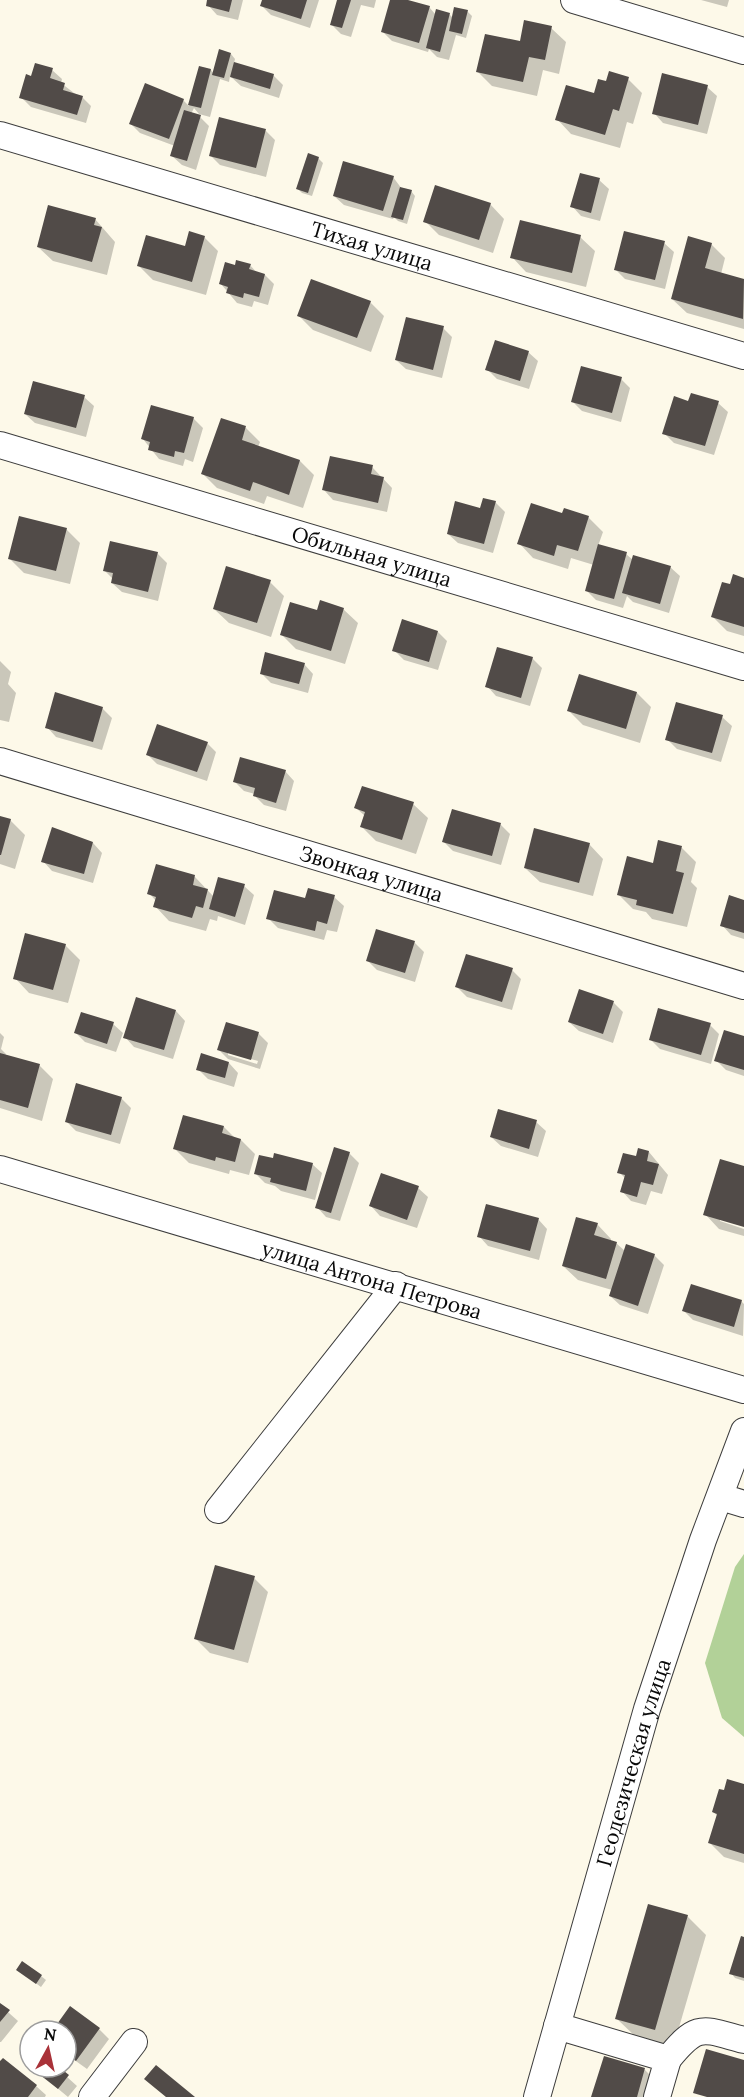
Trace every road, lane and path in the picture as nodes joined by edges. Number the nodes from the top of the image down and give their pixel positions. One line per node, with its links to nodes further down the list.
1 (574, 0): 2 (street)
2 (744, 51)
3 (0, 135): 4 (street, Тихая улица)
4 (744, 356)
5 (0, 445): 6 (street, Обильная улица)
6 (744, 667)
7 (0, 761): 8 (street, Звонкая улица)
8 (744, 987)
9 (0, 1168): 10 (street, улица Антона Петрова)
10 (396, 1286): 11 (street, улица Антона Петрова); 14 (street)
11 (744, 1390)
12 (744, 1431): 13 (street, Геодезическая улица)
13 (732, 1501): 15 (street, Геодезическая улица)
14 (218, 1510)
15 (557, 2026): 18 (street); 20 (street, Геодезическая улица)
16 (744, 2040): 18 (street)
17 (134, 2042): 19 (street)
18 (669, 2059): 21 (street)
19 (92, 2097)
20 (537, 2097)
21 (657, 2097)

